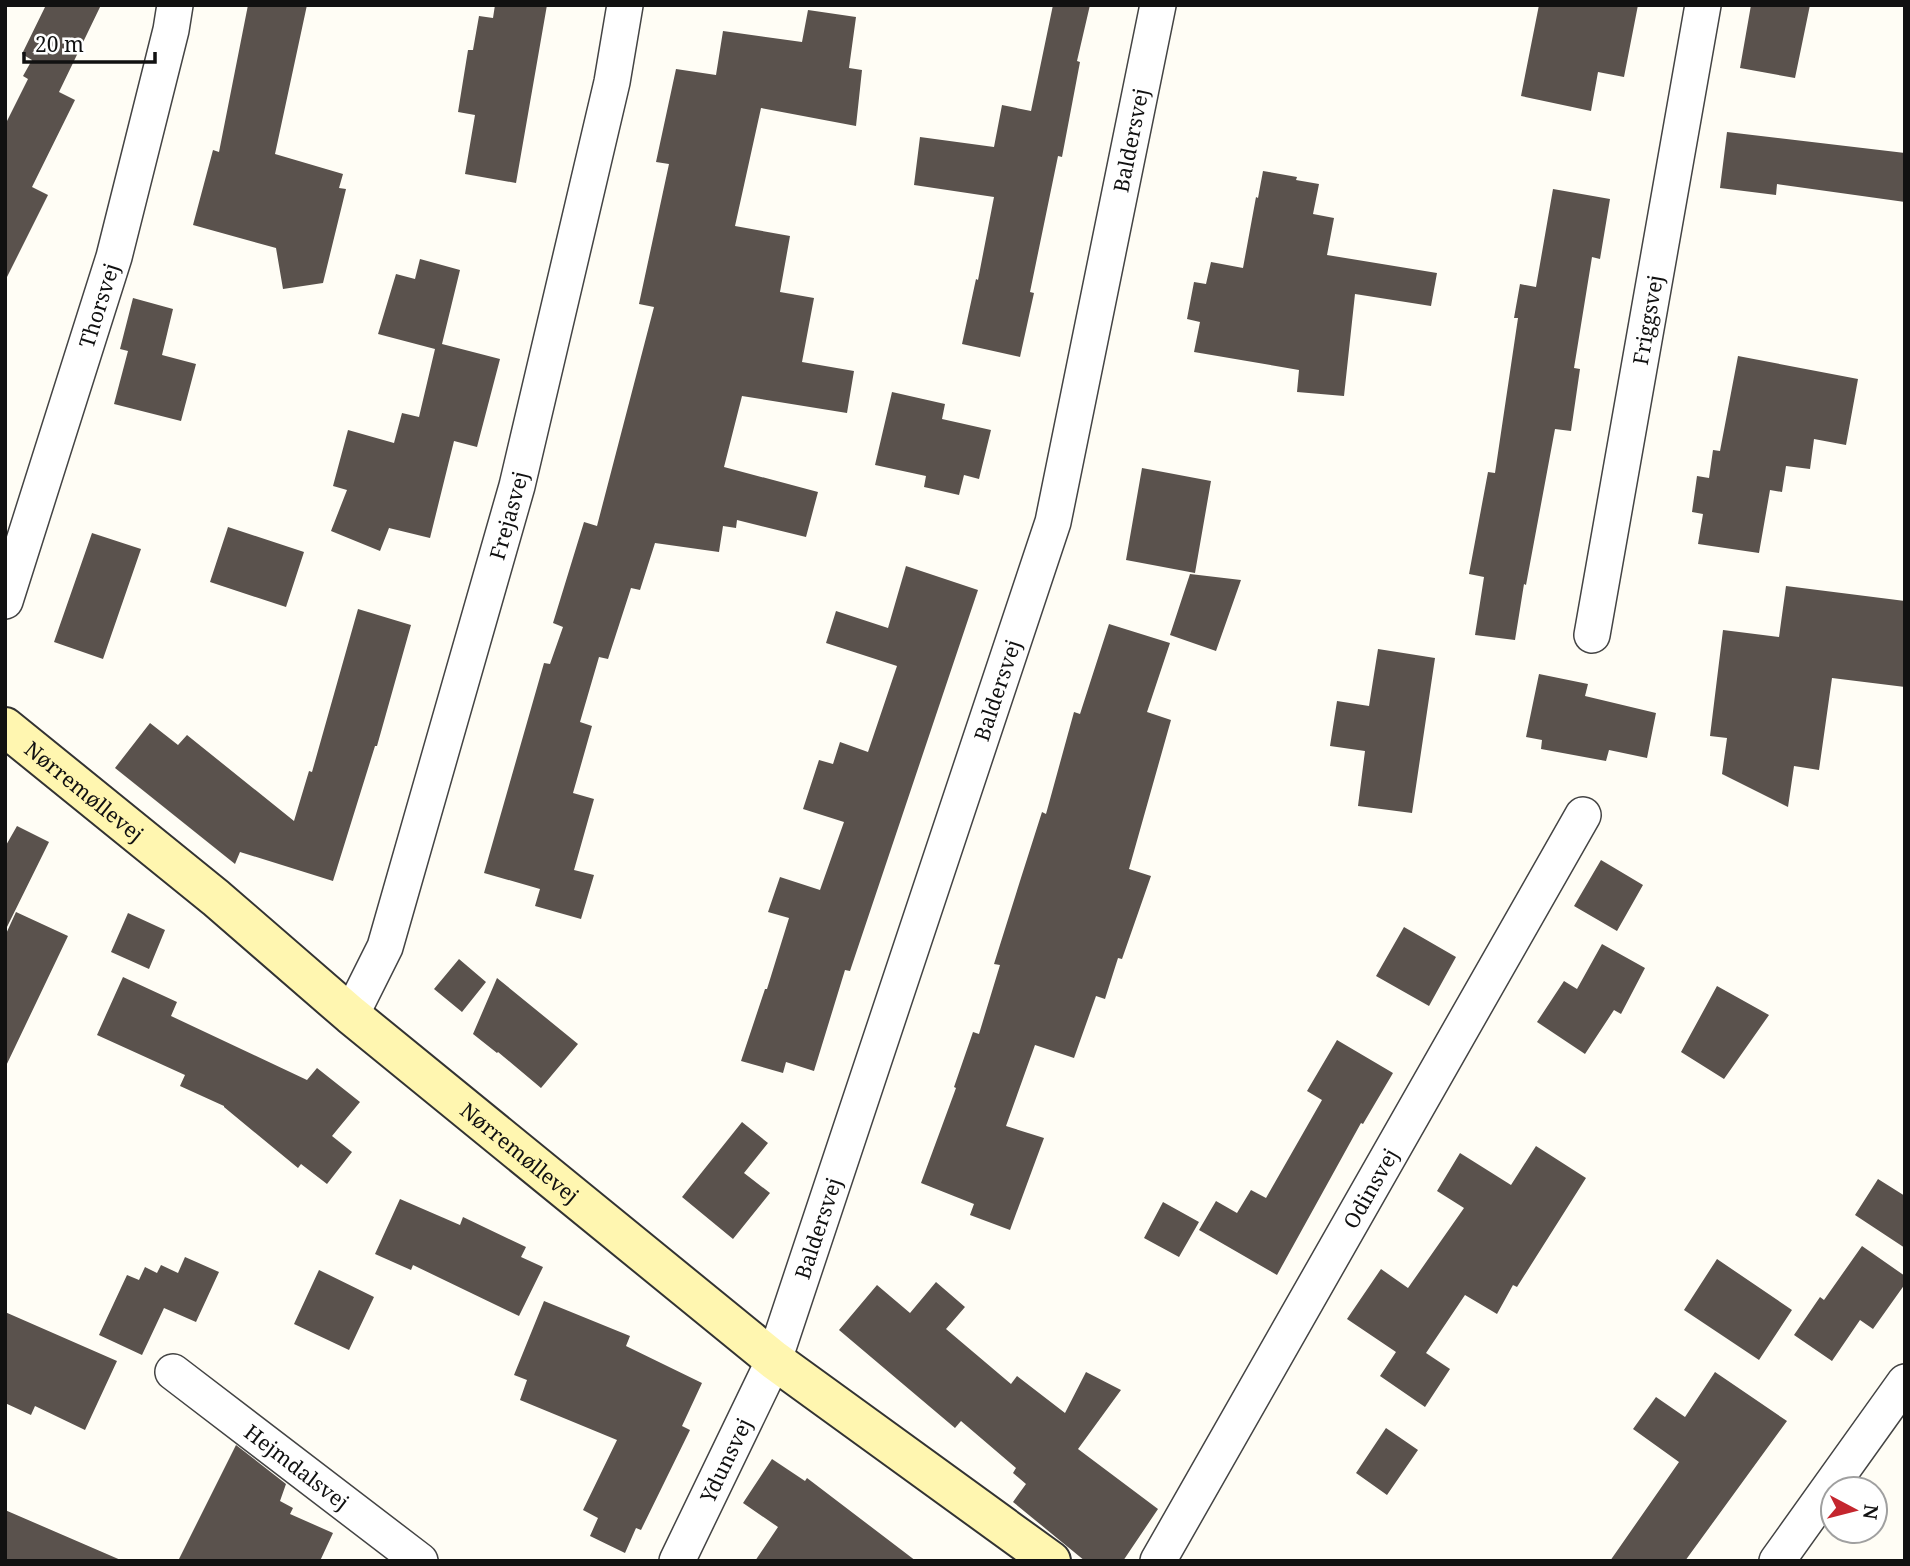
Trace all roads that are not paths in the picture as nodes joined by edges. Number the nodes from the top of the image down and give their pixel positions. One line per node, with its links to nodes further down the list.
1 (175, 5): 5 (street, Thorsvej)
2 (625, 5): 9 (street, Frejasvej)
3 (1158, 5): 10 (street, Baldersvej)
4 (1703, 5): 6 (street, Friggsvej)
5 (5, 601)
6 (1592, 635)
7 (5, 727): 9 (street, Nørremøllevej)
8 (1583, 815): 16 (street, Odinsvej)
9 (351, 1015): 10 (street, Nørremøllevej)
10 (774, 1360): 14 (street, Ydunsvej); 15 (street, Nørremøllevej)
11 (173, 1372): 13 (street, Hejmdalsvej)
12 (1905, 1382): 17 (street)
13 (420, 1561)
14 (677, 1561)
15 (1051, 1561)
16 (1158, 1561)
17 (1777, 1561)

